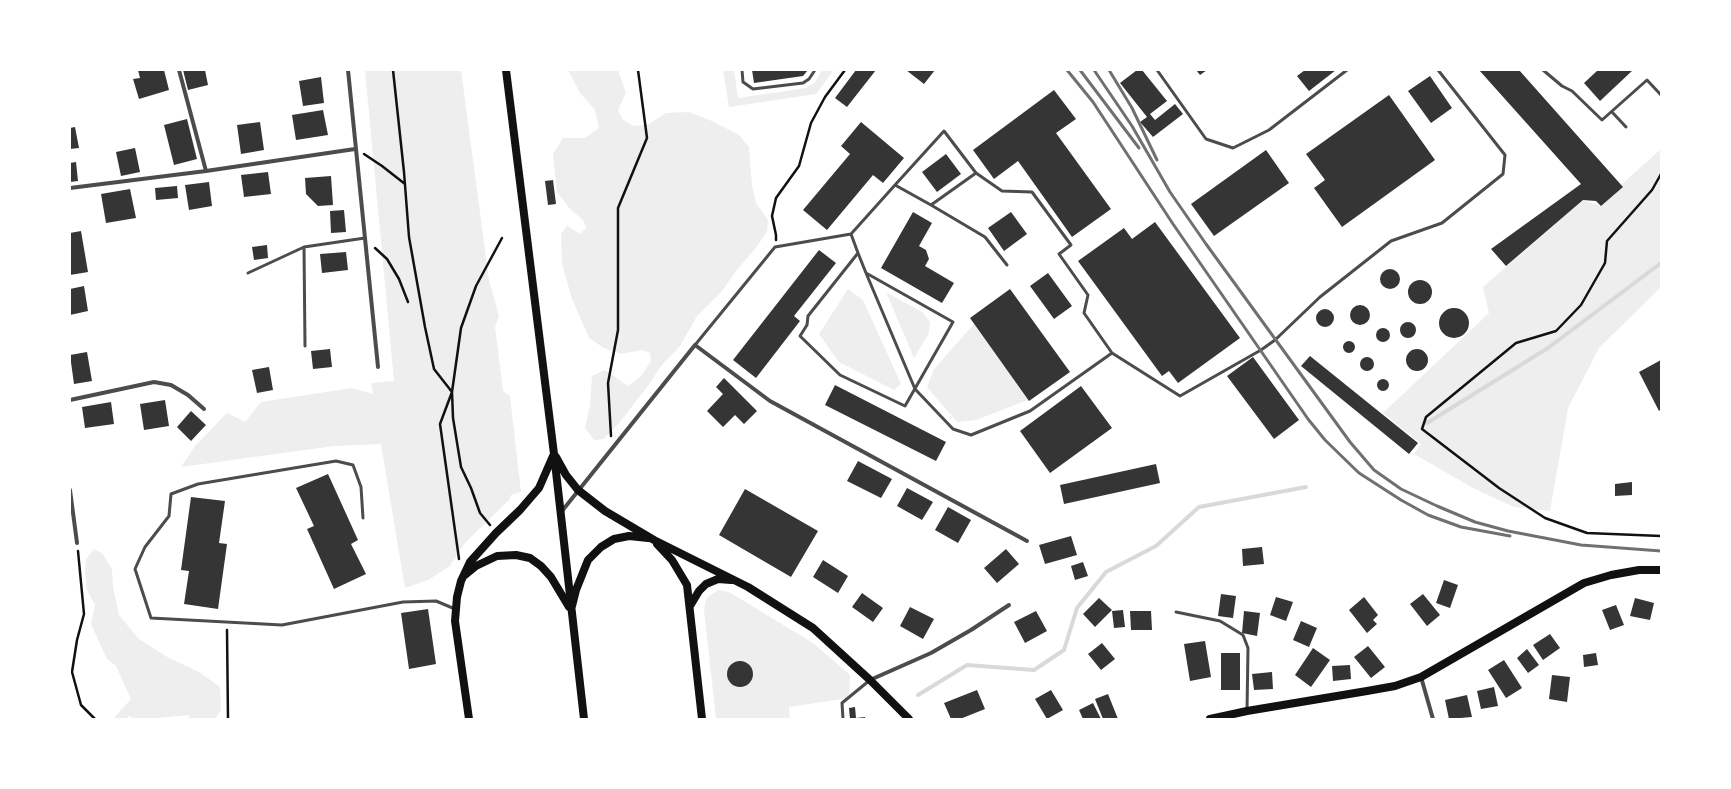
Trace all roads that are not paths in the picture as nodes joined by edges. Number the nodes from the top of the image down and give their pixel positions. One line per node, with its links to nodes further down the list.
1 (179, 70): 14 (street)
2 (348, 70): 13 (street)
3 (506, 70): 33 (main road)
4 (742, 70): 5 (lane)
5 (815, 70)
6 (1157, 70): 7 (lane)
7 (1347, 70)
8 (1438, 70): 28 (lane)
9 (1543, 70): 11 (lane)
10 (1661, 95): 11 (lane)
11 (1612, 112): 12 (lane)
12 (1626, 127)
13 (355, 149): 14 (street); 20 (street)
14 (206, 170): 17 (street)
15 (976, 173): 16 (lane); 18 (lane); 28 (lane)
16 (895, 185): 18 (lane); 19 (lane)
17 (70, 188)
18 (931, 205): 23 (lane)
19 (851, 234): 22 (lane); 26 (lane)
20 (365, 238): 21 (lane); 29 (street)
21 (304, 247): 24 (lane); 27 (lane)
22 (858, 253): 25 (lane); 30 (lane)
23 (1007, 265)
24 (248, 273)
25 (866, 273): 30 (lane); 30 (lane)
26 (695, 345): 35 (street); 39 (street)
27 (305, 346)
28 (1112, 353): 30 (lane)
29 (378, 367)
30 (914, 390)
31 (70, 400): 32 (street)
32 (204, 409)
33 (554, 454): 35 (main road); 36 (main road); 42 (main road)
34 (70, 490): 40 (street)
35 (578, 490): 36 (street); 38 (main road)
36 (560, 513): 47 (main road)
37 (363, 518): 46 (lane)
38 (654, 540): 43 (main road); 45 (main road); 47 (main road)
39 (1027, 541)
40 (77, 543)
41 (1661, 570): 49 (main road)
42 (461, 581): 46 (main road); 47 (main road)
43 (748, 587): 45 (main road); 50 (main road)
44 (1009, 605): 50 (street)
45 (690, 606): 54 (main road)
46 (455, 609): 52 (main road)
47 (571, 611): 53 (main road)
48 (1176, 612): 51 (lane)
49 (1421, 677): 51 (main road); 58 (street)
50 (870, 680): 55 (lane); 56 (main road)
51 (1247, 711): 57 (main road)
52 (469, 719)
53 (584, 719)
54 (702, 719)
55 (843, 719)
56 (909, 719)
57 (1210, 719)
58 (1433, 719)

